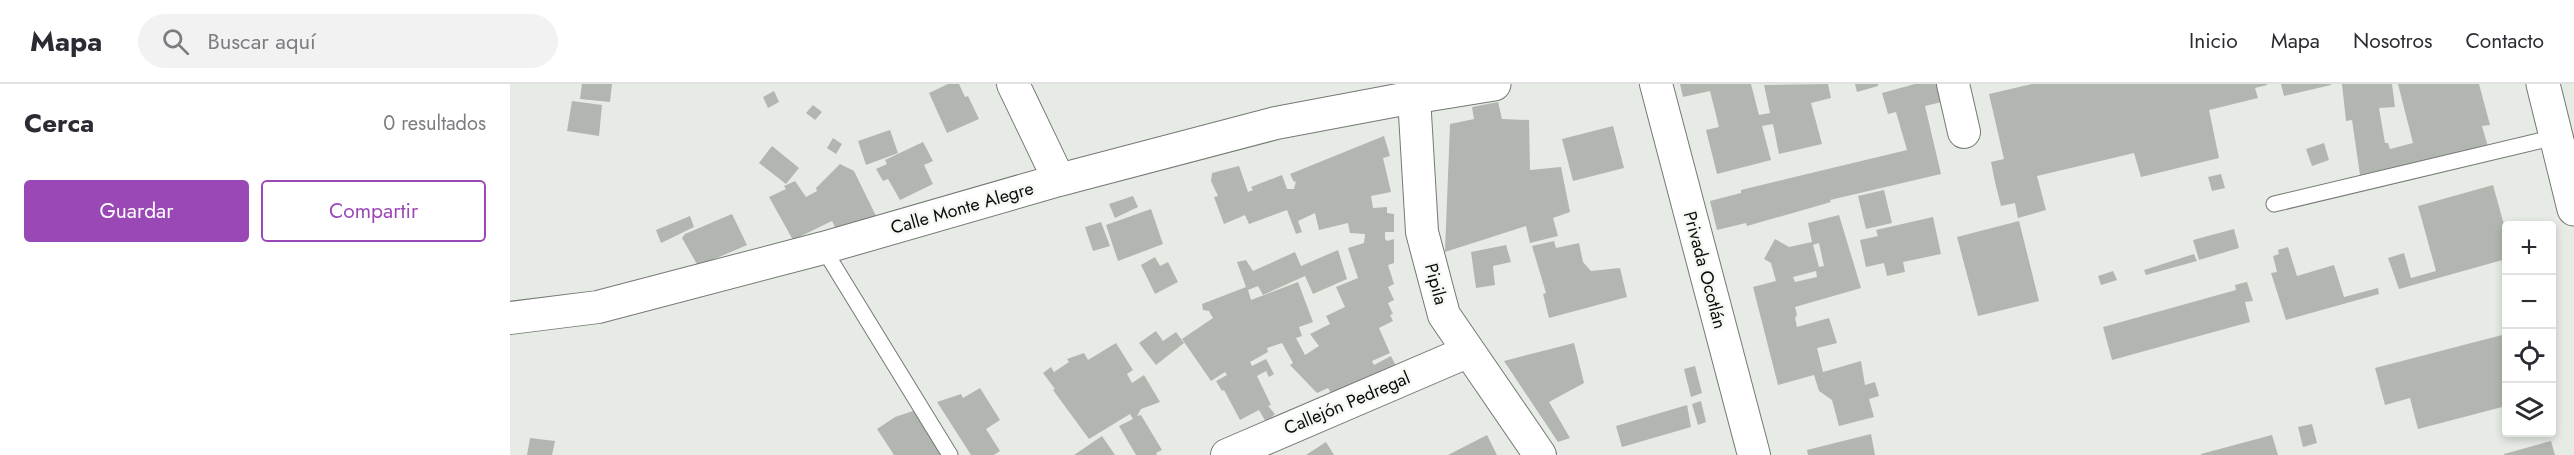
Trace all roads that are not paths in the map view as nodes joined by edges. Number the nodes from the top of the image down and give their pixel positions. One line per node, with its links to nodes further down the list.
1 (1013, 84): 9 (street)
2 (1494, 84): 6 (main road)
3 (1656, 84): 18 (street, Privada Ocotlán)
4 (1953, 84): 7 (street)
5 (2543, 84): 8 (main road)
6 (1415, 91): 9 (street, Calle Monte Alegre); 14 (street, Pipila)
7 (1964, 132)
8 (2556, 137): 10 (lane); 11 (main road)
9 (1059, 180): 12 (street, Calle Monte Alegre)
10 (2274, 204)
11 (2574, 209)
12 (823, 248): 13 (street, Calle Monte Alegre); 15 (lane)
13 (510, 318)
14 (1467, 352): 16 (street, Callejón Pedregal); 17 (street, Pipila)
15 (950, 455)
16 (1227, 455)
17 (1539, 455)
18 (1754, 455)

